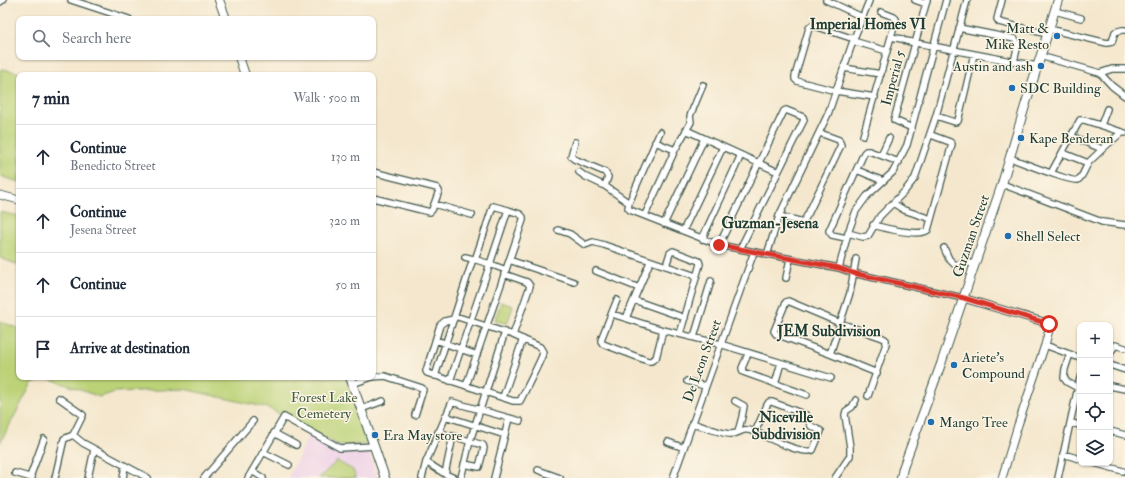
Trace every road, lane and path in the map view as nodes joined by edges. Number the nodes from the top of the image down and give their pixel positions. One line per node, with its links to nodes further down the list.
1 (3, 0): 12 (street)
2 (71, 0): 17 (street)
3 (219, 0): 18 (main road)
4 (826, 0): 14 (street)
5 (842, 0): 14 (street)
6 (915, 0): 13 (street)
7 (946, 0): 27 (street)
8 (967, 0): 21 (street)
9 (1002, 0): 23 (street)
10 (1058, 0): 15 (main road, Guzman Street)
11 (869, 1): 19 (street)
12 (0, 2)
13 (926, 2): 26 (street, Imperial 5)
14 (840, 6): 19 (street)
15 (1055, 11): 20 (street); 23 (main road, Guzman Street)
16 (881, 12): 24 (street)
17 (120, 16)
18 (225, 16)
19 (862, 17): 25 (street)
20 (1081, 18)
21 (959, 28): 28 (street); 33 (street)
22 (1125, 30): 23 (street)
23 (1048, 31): 31 (main road, Guzman Street)
24 (891, 36): 26 (street); 29 (street)
25 (853, 40): 29 (street); 35 (street); 41 (street)
26 (914, 43): 27 (street); 47 (street, Imperial 5)
27 (933, 46): 28 (street); 47 (street)
28 (953, 50): 30 (street); 45 (street)
29 (887, 51): 39 (street)
30 (974, 54): 33 (street); 45 (street)
31 (1040, 56): 34 (main road, Guzman Street); 38 (street)
32 (240, 60): 37 (main road)
33 (1014, 62): 34 (street)
34 (1037, 66): 65 (main road, Guzman Street)
35 (844, 68): 39 (street); 41 (street)
36 (1125, 69): 38 (street)
37 (244, 72)
38 (1100, 73): 42 (street)
39 (881, 74): 43 (street)
40 (704, 85): 48 (street)
41 (836, 91): 43 (street); 51 (street)
42 (1125, 96)
43 (875, 97): 53 (street)
44 (1106, 109): 46 (street)
45 (936, 116): 52 (street)
46 (1101, 125): 50 (street); 54 (street)
47 (912, 128): 66 (street)
48 (686, 130): 56 (street); 61 (street)
49 (660, 132): 58 (street)
50 (1124, 132): 60 (street)
51 (820, 133): 86 (street); 86 (street)
52 (930, 134): 80 (street); 87 (street)
53 (863, 136)
54 (1071, 136): 60 (street); 62 (street)
55 (889, 138): 64 (street)
56 (704, 139): 59 (street); 88 (street)
57 (575, 142): 76 (street)
58 (655, 142): 61 (street); 81 (street)
59 (723, 147): 63 (street); 92 (street)
60 (1102, 149): 67 (street)
61 (675, 150): 85 (street)
62 (1063, 153): 67 (street); 73 (street)
63 (740, 155): 68 (street); 94 (street)
64 (881, 155): 66 (street); 69 (street)
65 (1010, 158): 73 (street); 75 (main road, Guzman Street)
66 (899, 162): 74 (street)
67 (1088, 162): 73 (street)
68 (759, 163): 71 (street); 71 (street); 95 (street)
69 (857, 170): 74 (street); 93 (street)
70 (578, 172): 76 (street)
71 (778, 172): 97 (street)
72 (376, 173): 82 (street)
73 (1051, 173)
74 (883, 181): 93 (street)
75 (1002, 184): 90 (street); 107 (main road, Guzman Street)
76 (605, 186): 81 (street)
77 (0, 195): 78 (street)
78 (16, 199)
79 (376, 199): 82 (street)
80 (893, 202): 87 (street); 89 (street)
81 (629, 203): 85 (street)
82 (434, 204): 84 (street)
83 (508, 210): 101 (street); 104 (street); 106 (street)
84 (472, 215)
85 (645, 216): 88 (street)
86 (779, 216): 99 (street)
87 (930, 219): 89 (street)
88 (664, 224): 92 (street)
89 (873, 225): 93 (street)
90 (1125, 225)
91 (558, 230): 105 (street)
92 (682, 231): 94 (street)
93 (847, 235): 109 (street)
94 (702, 239): 95 (street)
95 (719, 245): 97 (street)
96 (944, 248): 107 (street)
97 (740, 249): 98 (street)
98 (754, 252): 99 (street); 136 (street, De Leon Street)
99 (767, 255): 102 (street)
100 (465, 257): 101 (street)
101 (474, 259): 106 (street); 122 (street)
102 (790, 259): 109 (street); 114 (street)
103 (856, 259): 112 (street)
104 (509, 260): 111 (street); 116 (street)
105 (650, 262): 108 (street); 117 (street)
106 (490, 264): 111 (street); 125 (street)
107 (974, 264): 118 (main road, Guzman Street)
108 (666, 266): 113 (street); 113 (street)
109 (839, 268): 112 (street)
110 (596, 271): 117 (street)
111 (505, 272): 127 (street); 131 (street)
112 (853, 273): 118 (street); 126 (street)
113 (696, 276): 124 (street)
114 (786, 278)
115 (711, 281): 132 (street)
116 (574, 282)
117 (639, 288): 120 (street)
118 (964, 298): 137 (street); 206 (main road, Guzman Street)
119 (617, 300): 121 (street)
120 (634, 300): 123 (street); 124 (street)
121 (612, 314): 123 (street); 128 (street)
122 (454, 317): 125 (street); 134 (street); 135 (street)
123 (626, 318): 128 (street)
124 (684, 318): 130 (street)
125 (470, 321): 127 (street); 139 (street)
126 (840, 323): 142 (street); 142 (street); 149 (street)
127 (486, 326): 129 (street); 144 (street)
128 (663, 330): 130 (street)
129 (505, 332): 131 (street); 162 (street)
130 (680, 334): 132 (street)
131 (513, 335): 133 (street)
132 (694, 337): 136 (street)
133 (523, 339): 166 (street); 166 (street)
134 (436, 340): 135 (street); 150 (street)
135 (446, 344): 139 (street); 150 (street)
136 (720, 344): 141 (street); 158 (street, De Leon Street)
137 (1045, 345): 143 (street); 230 (street)
138 (1125, 348): 140 (street)
139 (461, 349): 144 (street); 154 (street)
140 (1113, 349)
141 (748, 354): 146 (street); 156 (street)
142 (830, 354): 149 (street)
143 (1070, 354): 145 (street); 159 (street)
144 (477, 355): 157 (street)
145 (1077, 357)
146 (781, 363): 152 (street); 156 (street)
147 (1113, 366): 148 (street)
148 (1125, 370)
149 (877, 372): 165 (street)
150 (435, 376): 154 (street)
151 (376, 377): 173 (street)
152 (831, 378)
153 (351, 381): 171 (main road)
154 (450, 381): 157 (street)
155 (686, 381): 158 (street)
156 (775, 384): 164 (street)
157 (466, 386): 162 (street)
158 (705, 386): 178 (street, De Leon Street)
159 (1077, 387)
160 (1113, 387): 161 (street)
161 (1125, 389)
162 (485, 392): 166 (street); 172 (street)
163 (1077, 393): 179 (street)
164 (807, 395)
165 (868, 396)
166 (503, 397)
167 (59, 398): 187 (street)
168 (856, 400): 227 (street)
169 (383, 401): 171 (street)
170 (734, 401): 183 (street)
171 (361, 409): 195 (main road)
172 (480, 409): 174 (street); 175 (street); 181 (street)
173 (415, 415)
174 (445, 416): 181 (street); 182 (street)
175 (509, 418): 177 (street); 188 (street)
176 (253, 421): 217 (street)
177 (520, 421)
178 (692, 423): 183 (street); 196 (street, De Leon Street)
179 (1071, 423): 180 (street); 199 (street)
180 (1077, 424)
181 (475, 426): 188 (street); 192 (street)
182 (438, 432): 190 (street); 201 (street)
183 (738, 432): 184 (street)
184 (756, 432): 184 (street)
185 (1113, 432): 189 (street)
186 (274, 433): 194 (street); 195 (street); 198 (street)
187 (73, 435): 197 (street); 213 (street)
188 (505, 435): 224 (street)
189 (1125, 435)
190 (454, 436): 192 (street); 211 (street)
191 (44, 439): 212 (street)
192 (470, 441): 202 (street); 202 (street)
193 (668, 442): 196 (street)
194 (296, 445)
195 (374, 446): 220 (main road)
196 (684, 448): 226 (street, De Leon Street)
197 (94, 450): 204 (street); 214 (street)
198 (263, 452): 203 (street); 208 (street)
199 (1063, 454): 200 (street); 231 (street)
200 (1077, 458)
201 (426, 462): 211 (street); 221 (street)
202 (464, 464): 223 (street)
203 (289, 465)
204 (125, 466): 215 (street); 216 (street)
205 (1104, 466): 209 (street)
206 (903, 468): 228 (main road); 229 (main road, Guzman Street)
207 (538, 470): 225 (street)
208 (252, 471): 218 (street); 219 (street)
209 (1123, 472)
210 (15, 473): 212 (street)
211 (445, 474): 222 (street)
212 (31, 478)
213 (55, 478)
214 (88, 478)
215 (122, 478)
216 (148, 478)
217 (204, 478)
218 (248, 478)
219 (264, 478)
220 (385, 478)
221 (422, 478)
222 (454, 478)
223 (461, 478)
224 (494, 478)
225 (560, 478)
226 (673, 478)
227 (835, 478)
228 (895, 478)
229 (901, 478)
230 (1002, 478)
231 (1058, 478)

